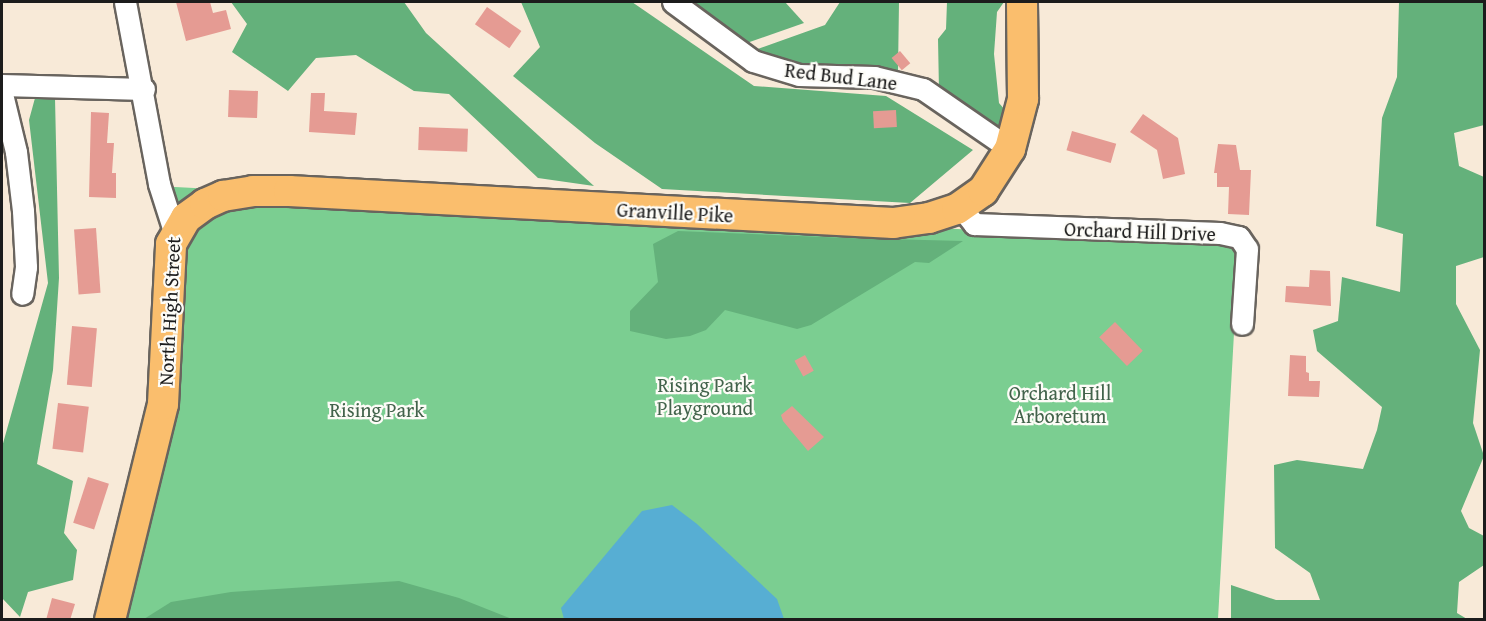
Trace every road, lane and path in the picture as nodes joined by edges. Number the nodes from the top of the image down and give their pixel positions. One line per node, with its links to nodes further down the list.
1 (125, 2): 5 (street, North High Street)
2 (673, 2): 7 (street, Red Bud Lane)
3 (1022, 2): 7 (highway, Granville Pike)
4 (2, 85): 5 (street)
5 (144, 89): 9 (street, North High Street)
6 (2, 94): 10 (street)
7 (1010, 149): 8 (highway, Granville Pike)
8 (960, 206): 9 (highway, Granville Pike); 11 (street, Orchard Hill Drive)
9 (176, 234): 12 (highway, North High Street)
10 (22, 294)
11 (1242, 324)
12 (110, 620)

